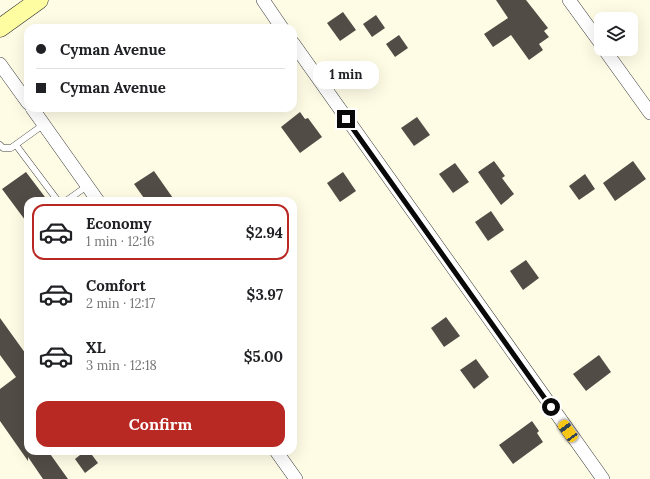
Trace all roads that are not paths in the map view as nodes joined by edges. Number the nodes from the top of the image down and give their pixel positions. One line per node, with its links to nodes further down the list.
1 (39, 0): 4 (main road)
2 (263, 0): 5 (street)
3 (569, 0): 6 (street)
4 (1, 24)
5 (279, 24)
6 (594, 34)
7 (297, 49): 22 (street)
8 (609, 56): 12 (street)
9 (0, 64): 10 (street)
10 (24, 97)
11 (35, 112): 13 (street)
12 (650, 113)
13 (43, 125): 15 (lane); 16 (street)
14 (0, 145): 15 (lane)
15 (16, 145): 17 (lane)
16 (87, 186): 18 (lane); 19 (street)
17 (55, 197)
18 (72, 197)
19 (95, 197)
20 (279, 455): 21 (street)
21 (296, 479)
22 (603, 479)

